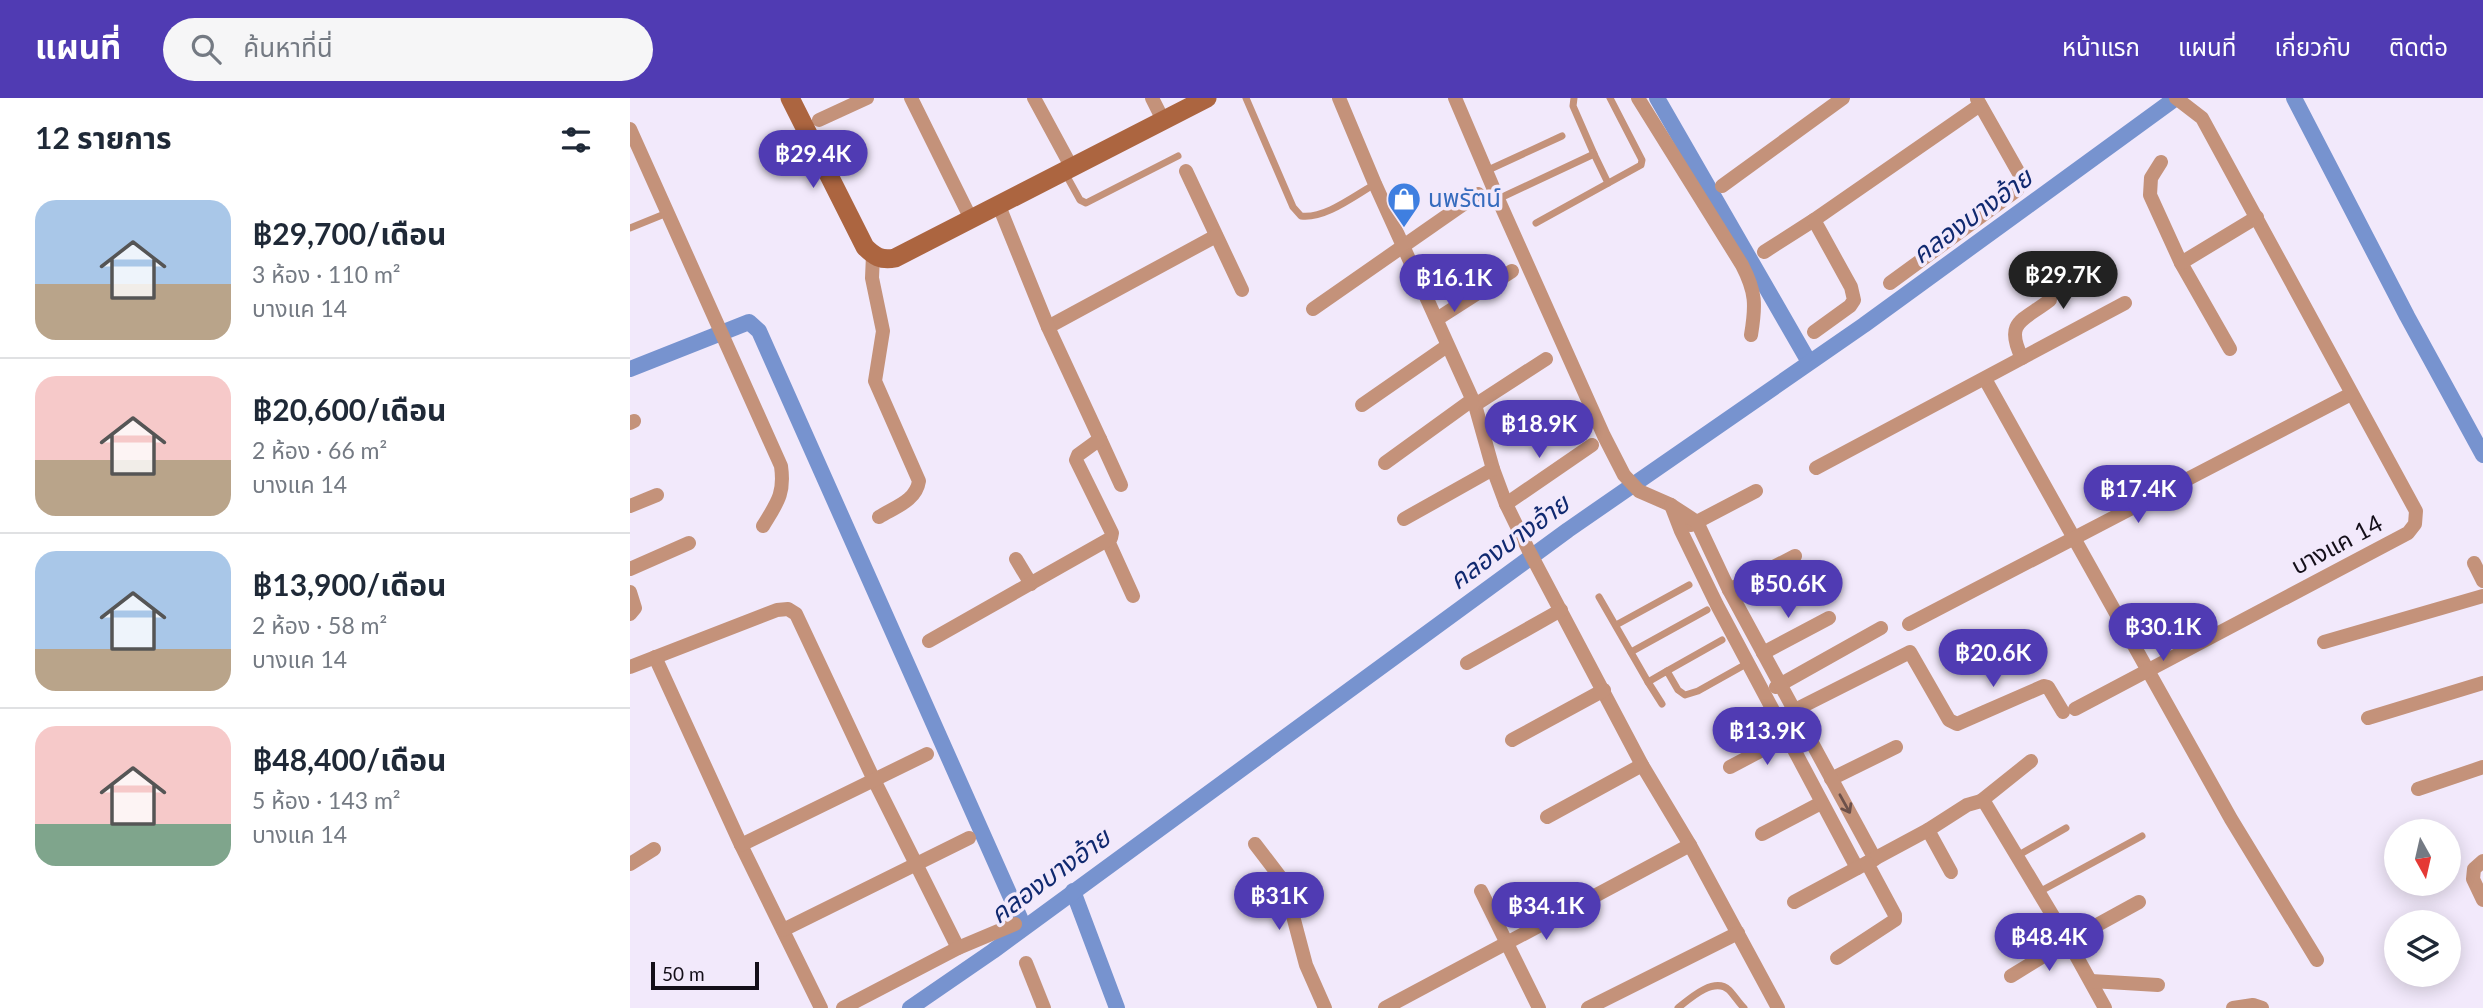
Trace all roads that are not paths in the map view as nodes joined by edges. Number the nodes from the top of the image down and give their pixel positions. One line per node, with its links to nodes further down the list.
1 (790, 98): 41 (street)
2 (867, 98): 16 (street)
3 (911, 98): 34 (street)
4 (1034, 98): 23 (street)
5 (1152, 98): 17 (street)
6 (1207, 98): 17 (street)
7 (1246, 98): 27 (lane)
8 (1339, 98): 27 (street)
9 (1455, 98): 25 (street)
10 (1574, 98): 20 (lane)
11 (1610, 98): 26 (lane)
12 (1638, 98): 52 (street)
13 (1843, 98): 28 (street)
14 (2176, 98): 33 (street, บางแค 14)
15 (1978, 101): 35 (street); 45 (street)
16 (819, 120)
17 (1163, 120): 23 (street)
18 (630, 129): 32 (street)
19 (1562, 136): 25 (lane)
20 (1594, 154): 26 (lane); 30 (lane)
21 (1178, 156): 23 (lane)
22 (2161, 162): 42 (street)
23 (1068, 170): 31 (street)
24 (1186, 171): 38 (street)
25 (1486, 171): 30 (street)
26 (1608, 183): 36 (lane)
27 (1375, 184): 39 (street)
28 (1722, 186)
29 (1478, 194): 39 (street)
30 (1498, 200): 70 (street)
31 (999, 205): 34 (street); 50 (street)
32 (667, 213): 37 (lane); 75 (street)
33 (2258, 217): 42 (street); 58 (street, บางแค 14)
34 (971, 219): 41 (street)
35 (1814, 220): 40 (street); 51 (street)
36 (1536, 223)
37 (630, 228)
38 (1216, 236): 46 (street); 50 (street)
39 (1403, 245): 48 (street); 49 (street)
40 (1763, 252)
41 (873, 255): 72 (street)
42 (2181, 263): 54 (street)
43 (2041, 266): 55 (street)
44 (1512, 271): 49 (street)
45 (1890, 283)
46 (1242, 290)
47 (2125, 303): 55 (street)
48 (1313, 309)
49 (1437, 319): 53 (street)
50 (1048, 327): 61 (street)
51 (1814, 331)
52 (1751, 335)
53 (1447, 346): 59 (street); 60 (street)
54 (2230, 349)
55 (2022, 358): 57 (street)
56 (1546, 359): 59 (street)
57 (1985, 379): 64 (street); 77 (street)
58 (2351, 394): 77 (street); 109 (street, บางแค 14)
59 (1474, 403): 63 (street); 65 (street)
60 (1362, 405)
61 (1100, 439): 66 (street); 78 (street)
62 (1592, 445): 69 (street)
63 (1385, 463)
64 (1816, 468)
65 (1493, 469): 69 (street); 73 (street)
66 (1121, 485)
67 (1756, 491): 74 (street)
68 (657, 495): 71 (street)
69 (1506, 504): 93 (street)
70 (1671, 505): 74 (street); 76 (street)
71 (630, 506)
72 (879, 517)
73 (1404, 519)
74 (1697, 522): 76 (street); 88 (street)
75 (763, 526)
76 (1681, 531): 92 (street)
77 (2074, 538): 96 (street); 109 (street)
78 (1108, 541): 85 (street); 89 (street)
79 (689, 543): 83 (street)
80 (1795, 556): 88 (street)
81 (1016, 559): 85 (street)
82 (2473, 563): 84 (street)
83 (630, 569)
84 (2483, 581)
85 (1031, 584): 100 (street)
86 (1689, 585): 97 (lane)
87 (630, 592): 94 (street)
88 (1731, 594): 92 (street); 104 (street)
89 (1133, 596)
90 (2483, 596): 101 (street)
91 (1599, 597): 97 (lane)
92 (1712, 608): 103 (lane); 107 (street)
93 (1561, 610): 106 (street); 114 (street)
94 (630, 614)
95 (1829, 618): 104 (street)
96 (1909, 624)
97 (1616, 625): 103 (lane)
98 (1881, 628): 113 (street)
99 (1722, 640): 110 (lane)
100 (929, 641)
101 (2324, 642)
102 (630, 651): 108 (street)
103 (1632, 652): 111 (lane)
104 (1763, 653): 113 (street)
105 (655, 657): 108 (street); 128 (street); 139 (street)
106 (1467, 663)
107 (1748, 663): 110 (lane); 115 (street)
108 (633, 666)
109 (2147, 670): 117 (street, บางแค 14); 160 (street)
110 (1667, 671): 111 (lane)
111 (1648, 682): 116 (lane)
112 (2483, 683): 118 (street)
113 (1782, 684): 115 (street); 117 (street)
114 (1604, 690): 120 (street); 124 (street)
115 (1765, 693): 119 (street)
116 (1662, 704)
117 (1795, 710): 127 (street)
118 (2368, 718)
119 (1787, 737): 125 (street); 131 (street)
120 (1512, 740)
121 (1896, 747): 127 (street)
122 (927, 754): 128 (street)
123 (2031, 761): 130 (street)
124 (1642, 765): 132 (street); 140 (street)
125 (1730, 767)
126 (2483, 767): 129 (street)
127 (1831, 779): 144 (street, one-way to 144)
128 (874, 780): 139 (street); 146 (street)
129 (2418, 789)
130 (1981, 801): 134 (street); 142 (street)
131 (1821, 803): 135 (street); 144 (street)
132 (1547, 817)
133 (2066, 828): 142 (lane)
134 (1928, 830): 144 (street); 147 (street)
135 (1762, 834)
136 (2142, 836): 149 (lane)
137 (969, 838): 146 (street)
138 (1255, 844): 169 (street)
139 (741, 845): 154 (street)
140 (1690, 845): 155 (street); 157 (street)
141 (654, 849): 145 (street)
142 (2017, 856): 149 (street)
143 (2483, 861): 150 (street)
144 (1866, 863): 151 (street); 159 (street)
145 (630, 864)
146 (917, 864): 154 (street); 158 (street)
147 (1951, 872)
148 (1481, 891): 157 (street)
149 (2039, 891): 156 (street)
150 (2483, 900)
151 (1794, 902)
152 (2139, 902): 156 (street)
153 (1015, 923): 158 (street)
154 (783, 930): 166 (street)
155 (1738, 933): 172 (street); 174 (street)
156 (2068, 941): 162 (street); 163 (street)
157 (1507, 943): 170 (street); 171 (street)
158 (958, 948): 167 (street)
159 (1837, 958)
160 (2317, 960)
161 (1026, 963): 168 (street)
162 (2011, 976)
163 (2091, 981): 164 (street); 175 (street)
164 (2158, 985)
165 (1740, 1007): 173 (lane)
166 (821, 1008)
167 (843, 1008)
168 (1044, 1008)
169 (1325, 1008)
170 (1385, 1008)
171 (1539, 1008)
172 (1588, 1008)
173 (1678, 1008)
174 (1778, 1008)
175 (2105, 1008)
176 (2233, 1008): 177 (street)
177 (2262, 1008)

